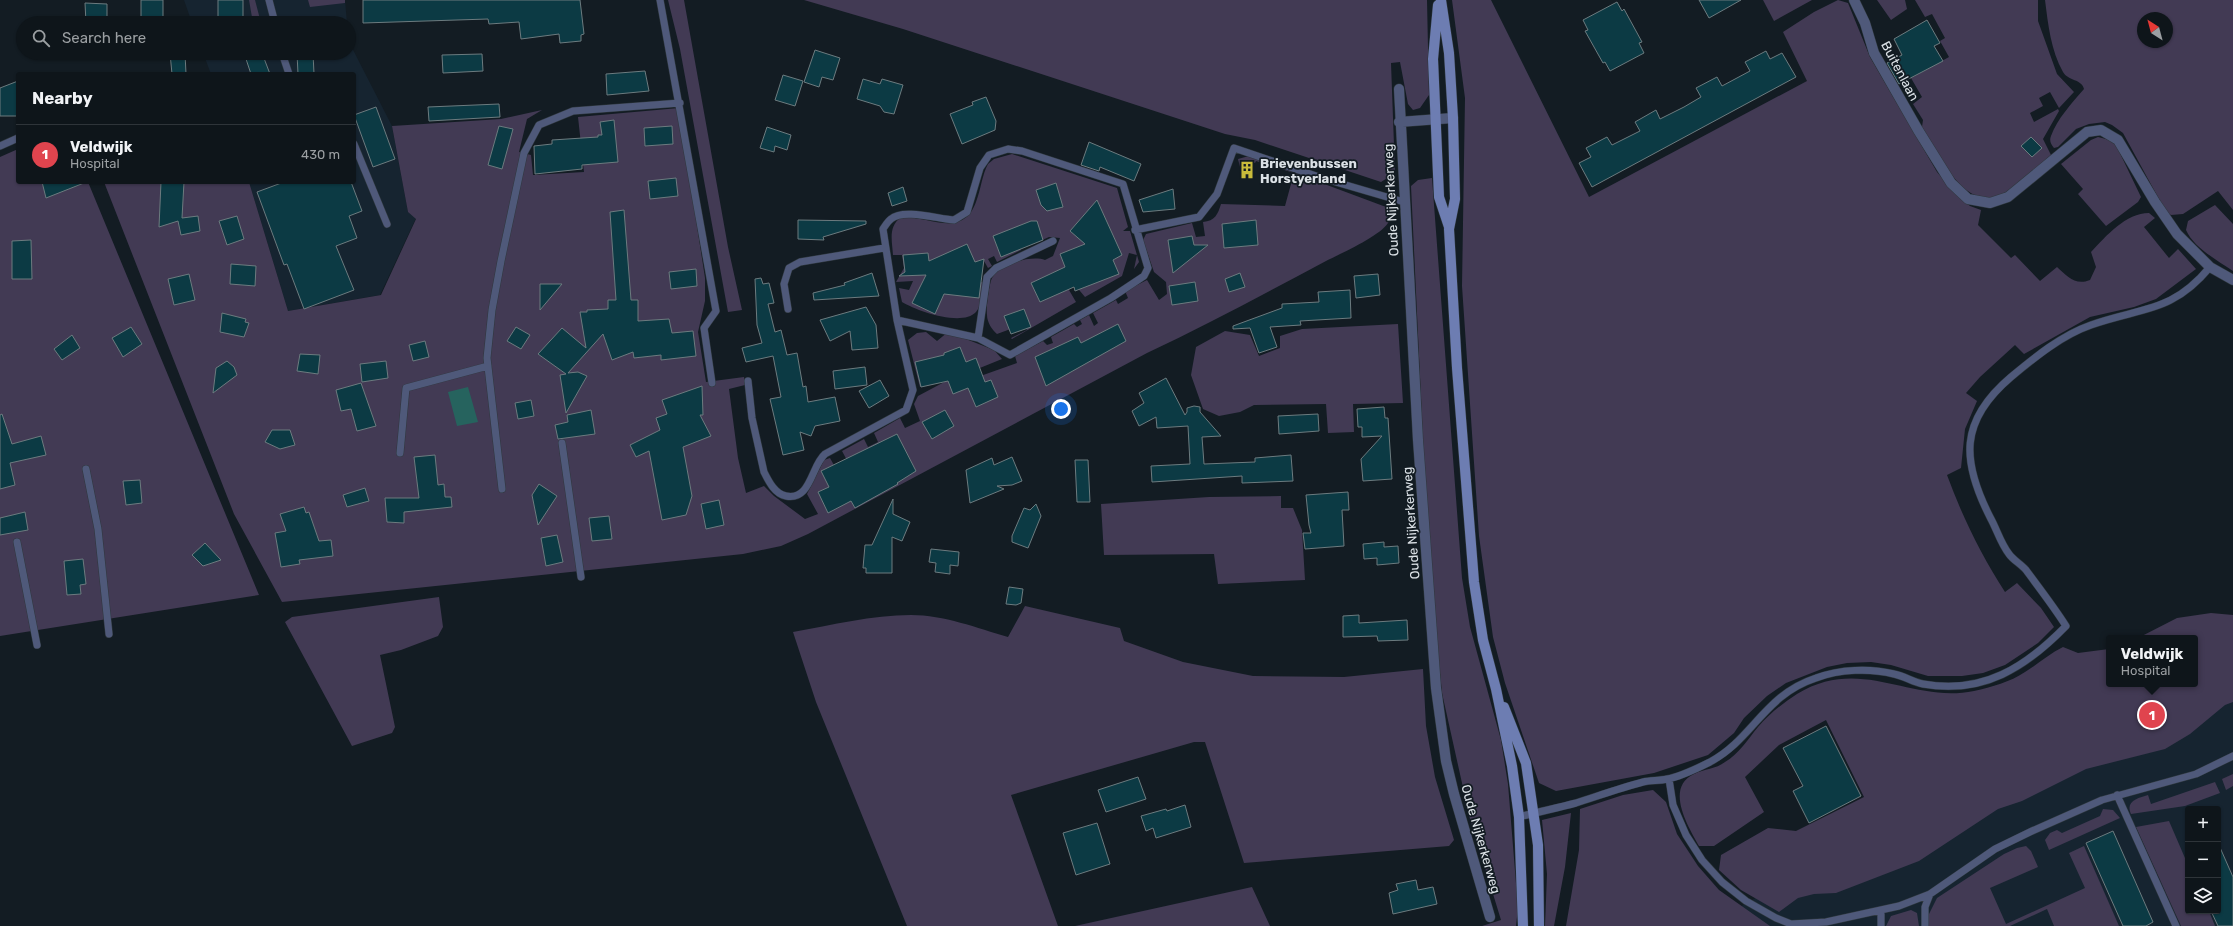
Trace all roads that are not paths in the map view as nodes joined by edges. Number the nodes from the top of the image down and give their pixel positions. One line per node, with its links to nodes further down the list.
1 (269, 0): 5 (lane)
2 (660, 0): 9 (lane)
3 (1440, 0): 10 (street, Oude Nijkerkerweg); 11 (street, Oude Nijkerkerweg)
4 (1854, 0): 22 (street, Buitenlaan)
5 (273, 16)
6 (284, 60): 7 (lane)
7 (288, 72)
8 (1399, 89): 12 (street, Oude Nijkerkerweg)
9 (680, 103): 27 (lane); 29 (lane)
10 (1453, 118): 11 (street); 18 (street, Oude Nijkerkerweg)
11 (1436, 119): 12 (street); 18 (street, Oude Nijkerkerweg)
12 (1399, 122): 16 (street, Oude Nijkerkerweg)
13 (16, 139): 14 (lane)
14 (0, 146)
15 (356, 149): 17 (lane)
16 (1404, 202): 19 (lane); 46 (street, Oude Nijkerkerweg)
17 (387, 224)
18 (1449, 229): 38 (street, Oude Nijkerkerweg)
19 (1135, 230): 21 (lane); 26 (lane)
20 (1052, 241): 26 (lane)
21 (884, 248): 24 (lane); 25 (lane)
22 (2210, 267): 23 (street, Buitenlaan); 40 (lane)
23 (2233, 280)
24 (788, 309)
25 (897, 320): 26 (lane); 28 (lane)
26 (978, 338)
27 (488, 366): 31 (lane); 33 (lane)
28 (748, 380)
29 (712, 384)
30 (562, 443): 35 (lane)
31 (400, 453)
32 (86, 469): 36 (lane)
33 (502, 489)
34 (17, 542): 37 (lane)
35 (581, 577)
36 (109, 634)
37 (37, 645)
38 (1496, 689): 42 (street, Oude Nijkerkerweg); 43 (street, Oude Nijkerkerweg)
39 (2233, 756): 41 (lane)
40 (1669, 779): 42 (lane); 47 (lane)
41 (2117, 795): 44 (lane); 52 (lane)
42 (1534, 813): 43 (lane); 49 (street, Oude Nijkerkerweg)
43 (1519, 817): 48 (street, Oude Nijkerkerweg)
44 (1930, 894): 45 (lane); 51 (lane)
45 (1881, 911): 47 (lane); 50 (lane)
46 (1490, 917)
47 (1791, 925)
48 (1523, 926)
49 (1539, 926)
50 (1881, 926)
51 (1925, 926)
52 (2176, 926)

